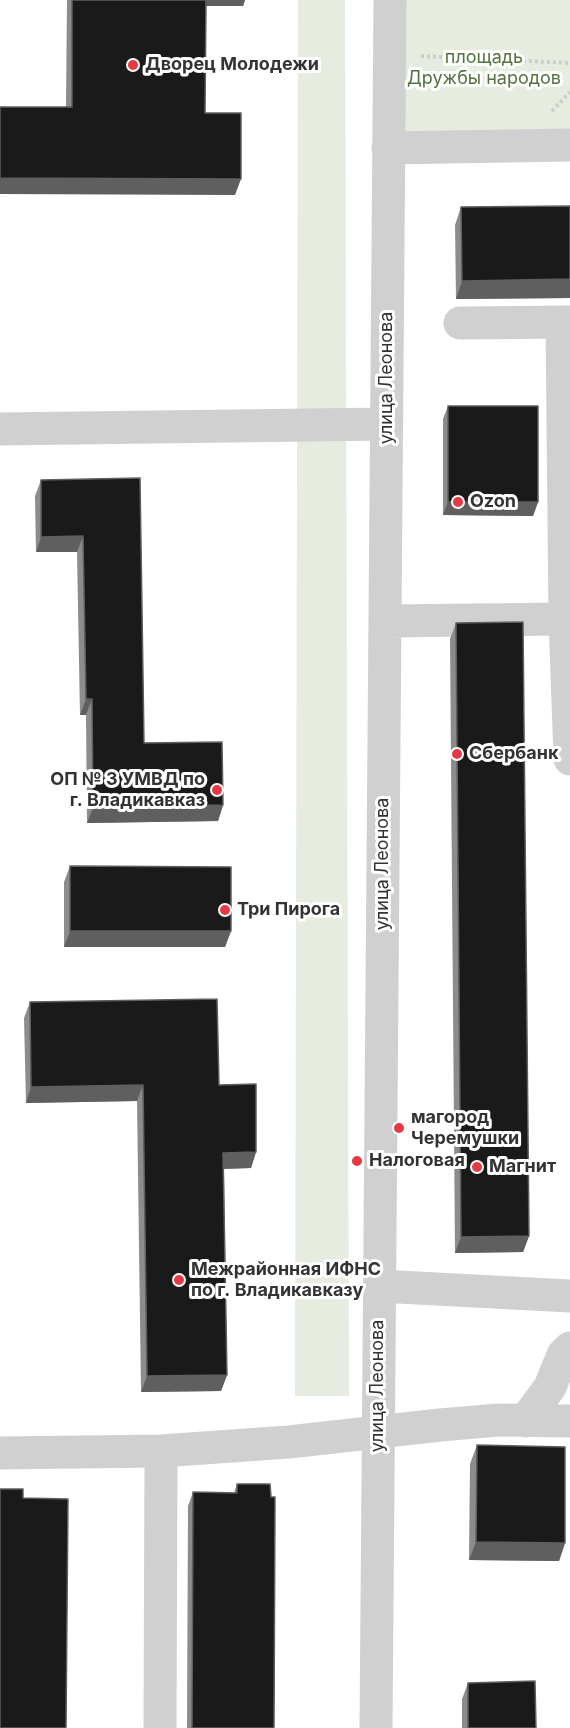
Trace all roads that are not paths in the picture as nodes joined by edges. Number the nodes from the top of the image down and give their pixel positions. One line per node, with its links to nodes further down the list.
1 (390, 0): 3 (street, улица Леонова)
2 (570, 145): 3 (street)
3 (388, 148): 6 (street, улица Леонова)
4 (566, 322): 5 (street); 8 (street)
5 (460, 323)
6 (386, 424): 7 (street); 9 (street, улица Леонова)
7 (0, 429)
8 (567, 620): 9 (street); 10 (street)
9 (385, 621): 11 (street, улица Леонова)
10 (570, 759)
11 (379, 1286): 12 (street); 16 (street, улица Леонова)
12 (570, 1296)
13 (570, 1348): 15 (street)
14 (570, 1420): 15 (street)
15 (525, 1421): 16 (street)
16 (378, 1432): 17 (street); 20 (street, улица Леонова)
17 (161, 1450): 18 (street); 19 (street)
18 (0, 1453)
19 (160, 1728)
20 (376, 1728)

